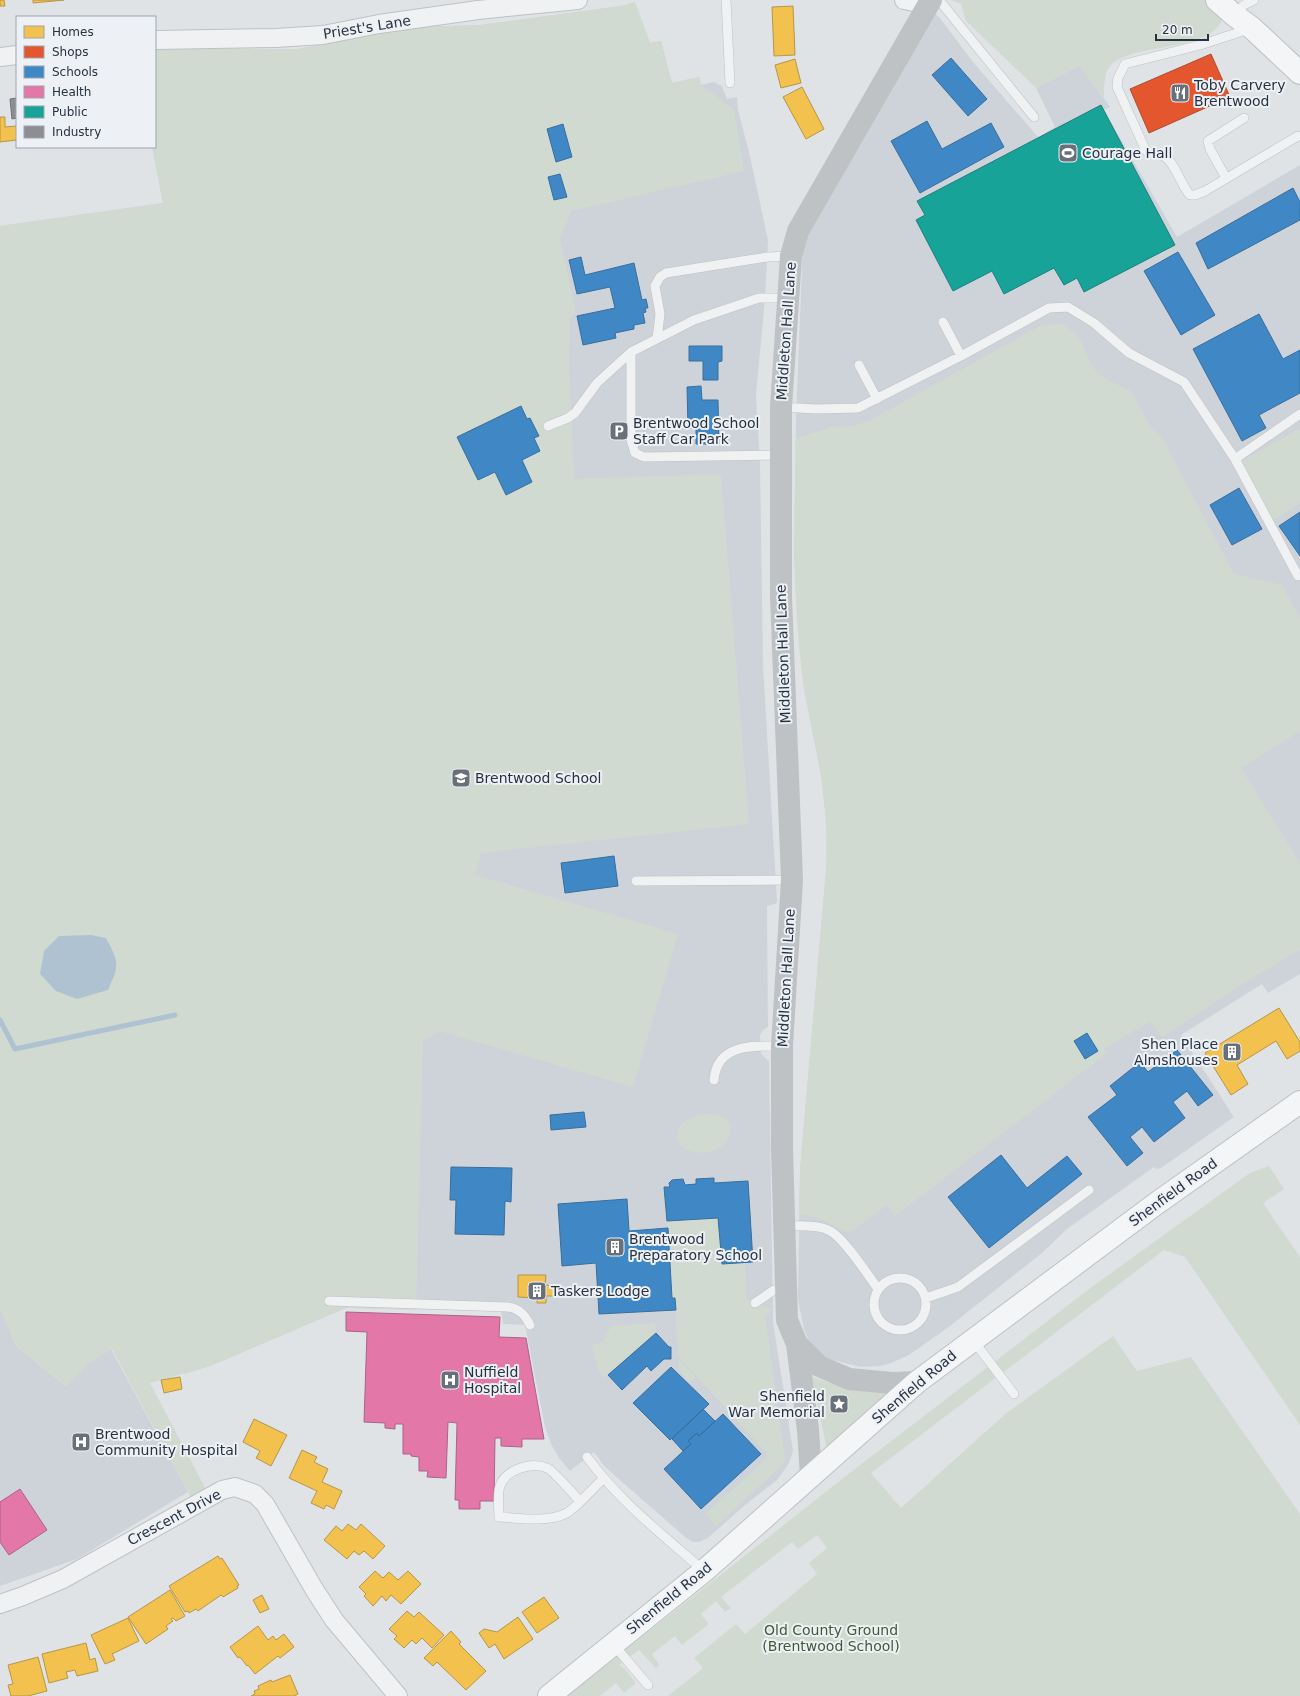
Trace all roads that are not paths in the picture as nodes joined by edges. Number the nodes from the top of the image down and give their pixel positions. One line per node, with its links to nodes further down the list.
1 (578, 0): 7 (street, Priest's Lane)
2 (726, 0): 14 (lane)
3 (904, 0): 6 (street)
4 (1217, 0): 8 (main road)
5 (1254, 0): 8 (lane)
6 (933, 2): 15 (lane); 19 (street, Middleton Hall Lane)
7 (477, 5): 10 (street, Priest's Lane)
8 (1234, 15): 9 (main road)
9 (1252, 28): 13 (main road); 18 (lane)
10 (156, 40)
11 (16, 55): 12 (street)
12 (0, 57)
13 (1300, 73)
14 (730, 83)
15 (1034, 117)
16 (1244, 118): 18 (lane)
17 (1298, 136): 18 (lane)
18 (1226, 178)
19 (791, 256): 20 (street, Middleton Hall Lane); 22 (lane)
20 (788, 298): 22 (lane); 27 (street, Middleton Hall Lane)
21 (944, 322): 24 (lane)
22 (657, 339): 23 (lane)
23 (631, 352): 29 (lane); 30 (lane)
24 (961, 356): 26 (lane); 31 (lane)
25 (859, 365): 26 (lane)
26 (877, 399): 27 (lane)
27 (781, 408): 30 (street, Middleton Hall Lane)
28 (1300, 414): 31 (lane)
29 (548, 426)
30 (781, 455): 33 (street, Middleton Hall Lane)
31 (1235, 459): 32 (lane)
32 (1298, 576)
33 (792, 880): 34 (lane); 35 (street, Middleton Hall Lane)
34 (636, 881)
35 (782, 1046): 36 (lane); 39 (street, Middleton Hall Lane)
36 (714, 1080)
37 (1300, 1102): 46 (main road, Shenfield Road)
38 (1089, 1190): 42 (lane)
39 (784, 1226): 40 (street, Middleton Hall Lane); 41 (lane)
40 (786, 1289): 44 (lane); 47 (street, Middleton Hall Lane)
41 (878, 1289): 42 (lane); 42 (lane)
42 (926, 1298)
43 (329, 1301): 45 (lane)
44 (755, 1303)
45 (530, 1325)
46 (972, 1339): 48 (main road, Shenfield Road); 49 (lane)
47 (797, 1344): 48 (street, Middleton Hall Lane); 51 (street, Middleton Hall Lane)
48 (917, 1382): 51 (main road, Shenfield Road)
49 (1014, 1394)
50 (587, 1457): 52 (lane)
51 (811, 1476): 54 (main road, Shenfield Road)
52 (603, 1479): 53 (lane); 54 (lane)
53 (580, 1501): 53 (lane)
54 (704, 1571): 56 (main road, Shenfield Road)
55 (0, 1604): 58 (street, Crescent Drive)
56 (613, 1644): 57 (lane); 59 (main road, Shenfield Road)
57 (648, 1685)
58 (398, 1696)
59 (549, 1696)

